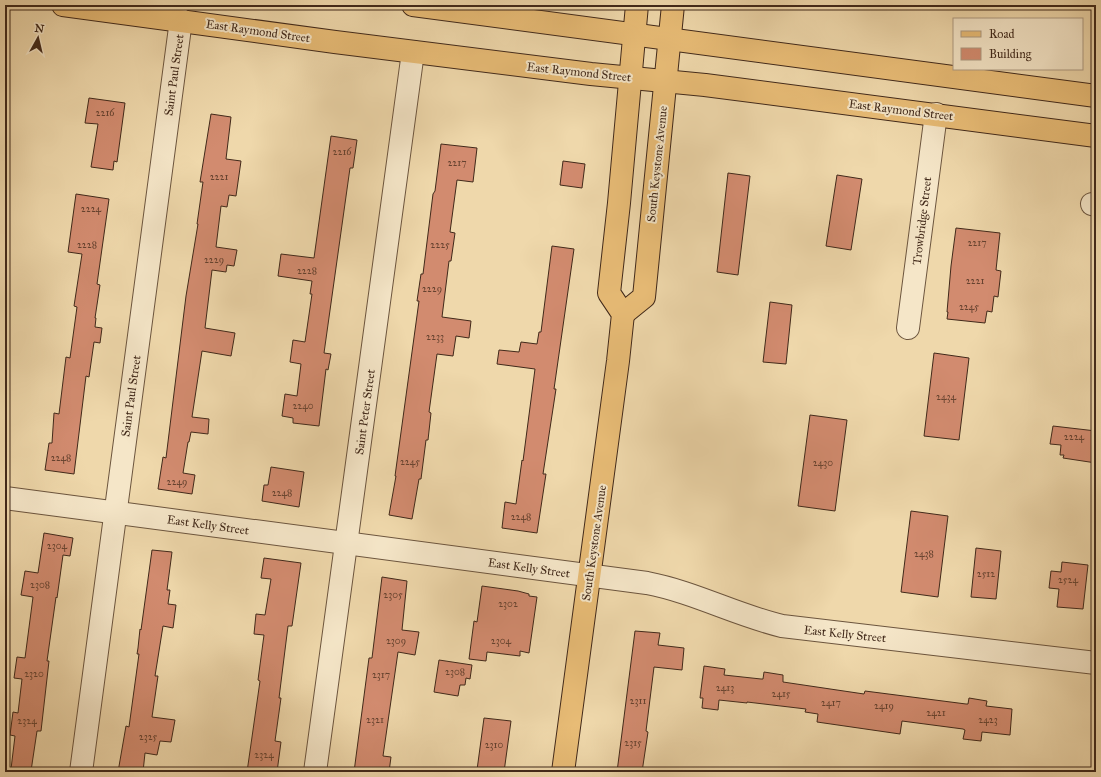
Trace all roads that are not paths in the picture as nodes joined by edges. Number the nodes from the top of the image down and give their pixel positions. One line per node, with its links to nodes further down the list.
1 (63, 5): 5 (main road, East Raymond Street)
2 (412, 5): 6 (main road)
3 (637, 5): 6 (main road)
4 (673, 5): 7 (main road, South Keystone Avenue)
5 (181, 20): 8 (main road, East Raymond Street); 17 (street, Saint Paul Street)
6 (634, 34): 7 (main road); 9 (main road)
7 (669, 39): 10 (main road, South Keystone Avenue); 11 (main road)
8 (413, 52): 9 (main road, East Raymond Street); 18 (street, Saint Peter Street)
9 (631, 78): 10 (main road, East Raymond Street); 14 (main road)
10 (665, 81): 12 (main road, East Raymond Street); 14 (main road, South Keystone Avenue)
11 (1096, 96)
12 (936, 114): 13 (main road, East Raymond Street); 15 (street, Trowbridge Street)
13 (1096, 136)
14 (623, 314): 19 (main road, South Keystone Avenue)
15 (908, 328)
16 (5, 498): 17 (street, East Kelly Street)
17 (115, 513): 18 (street, East Kelly Street); 21 (street, Saint Paul Street)
18 (347, 544): 19 (street, East Kelly Street); 22 (street, Saint Peter Street)
19 (590, 576): 20 (street, East Kelly Street); 23 (main road, South Keystone Avenue)
20 (1096, 663)
21 (81, 772)
22 (316, 772)
23 (563, 772)

